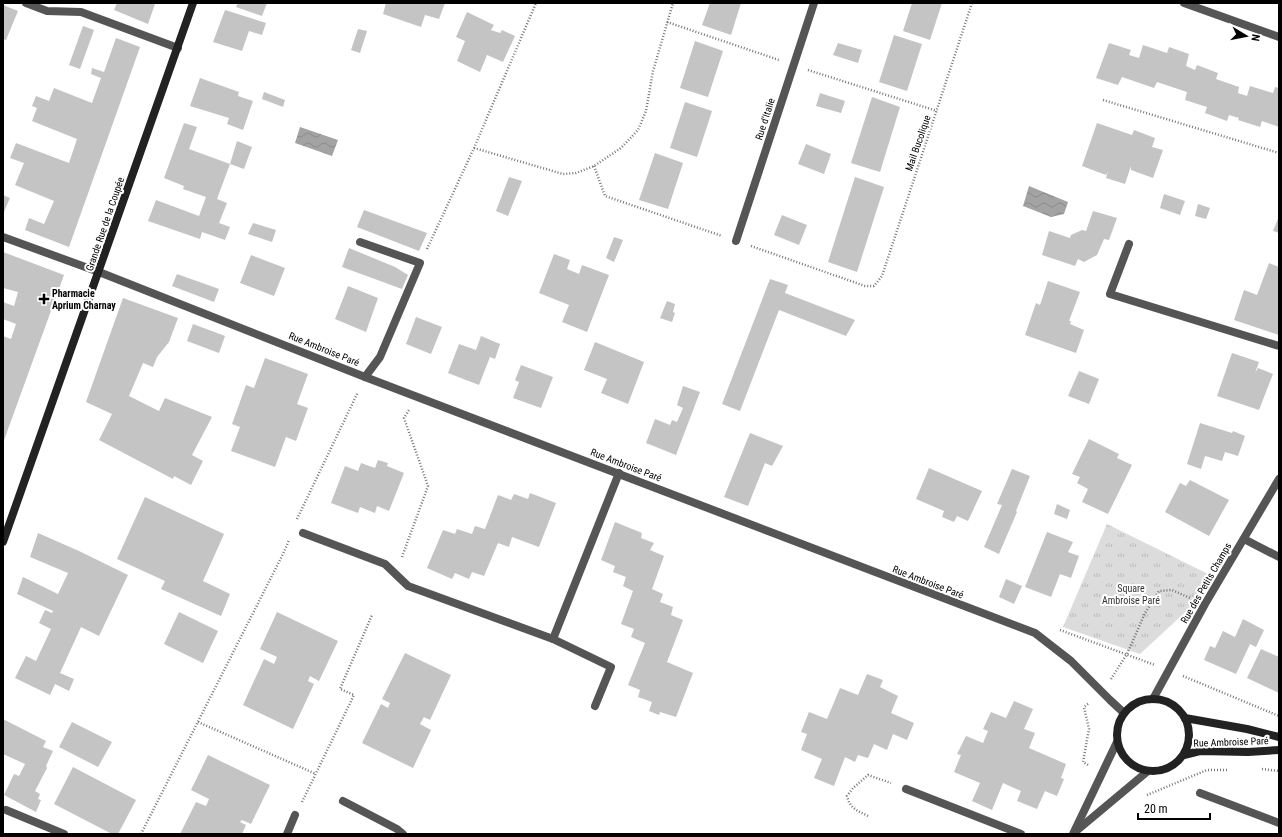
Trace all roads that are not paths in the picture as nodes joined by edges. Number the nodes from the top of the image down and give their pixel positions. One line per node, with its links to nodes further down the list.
1 (26, 3): 6 (street)
2 (193, 3): 6 (main road, Grande Rue de la Coupée)
3 (814, 3): 8 (street, Rue d'Italie)
4 (1184, 3): 5 (street)
5 (1279, 37)
6 (178, 48): 11 (main road, Grande Rue de la Coupée)
7 (3, 237): 11 (street, Rue Ambroise Paré)
8 (736, 241)
9 (360, 242): 13 (street)
10 (1129, 244): 12 (street)
11 (98, 272): 13 (street, Rue Ambroise Paré); 18 (main road, Grande Rue de la Coupée)
12 (1279, 346)
13 (365, 376): 14 (street, Rue Ambroise Paré)
14 (619, 474): 20 (street); 23 (street, Rue Ambroise Paré)
15 (1279, 479): 17 (street, Rue des Petits Champs)
16 (303, 533): 20 (street)
17 (1244, 539): 19 (street); 21 (street, Rue des Petits Champs)
18 (3, 542)
19 (1279, 558)
20 (553, 639): 22 (street)
21 (1153, 699): 23 (main road); 24 (main road)
22 (595, 706)
23 (1124, 713): 26 (main road)
24 (1185, 718): 25 (main road, Rue Ambroise Paré); 28 (main road)
25 (1279, 737)
26 (1117, 742): 29 (main road); 40 (street)
27 (1279, 750): 28 (main road, Rue Ambroise Paré)
28 (1184, 755): 29 (main road)
29 (1148, 771): 40 (street)
30 (906, 789): 39 (street)
31 (1200, 793): 35 (street)
32 (343, 801): 38 (street)
33 (6, 810): 36 (street)
34 (296, 815): 37 (street)
35 (1279, 823)
36 (64, 834)
37 (286, 834)
38 (403, 834)
39 (1021, 834)
40 (1073, 834)

